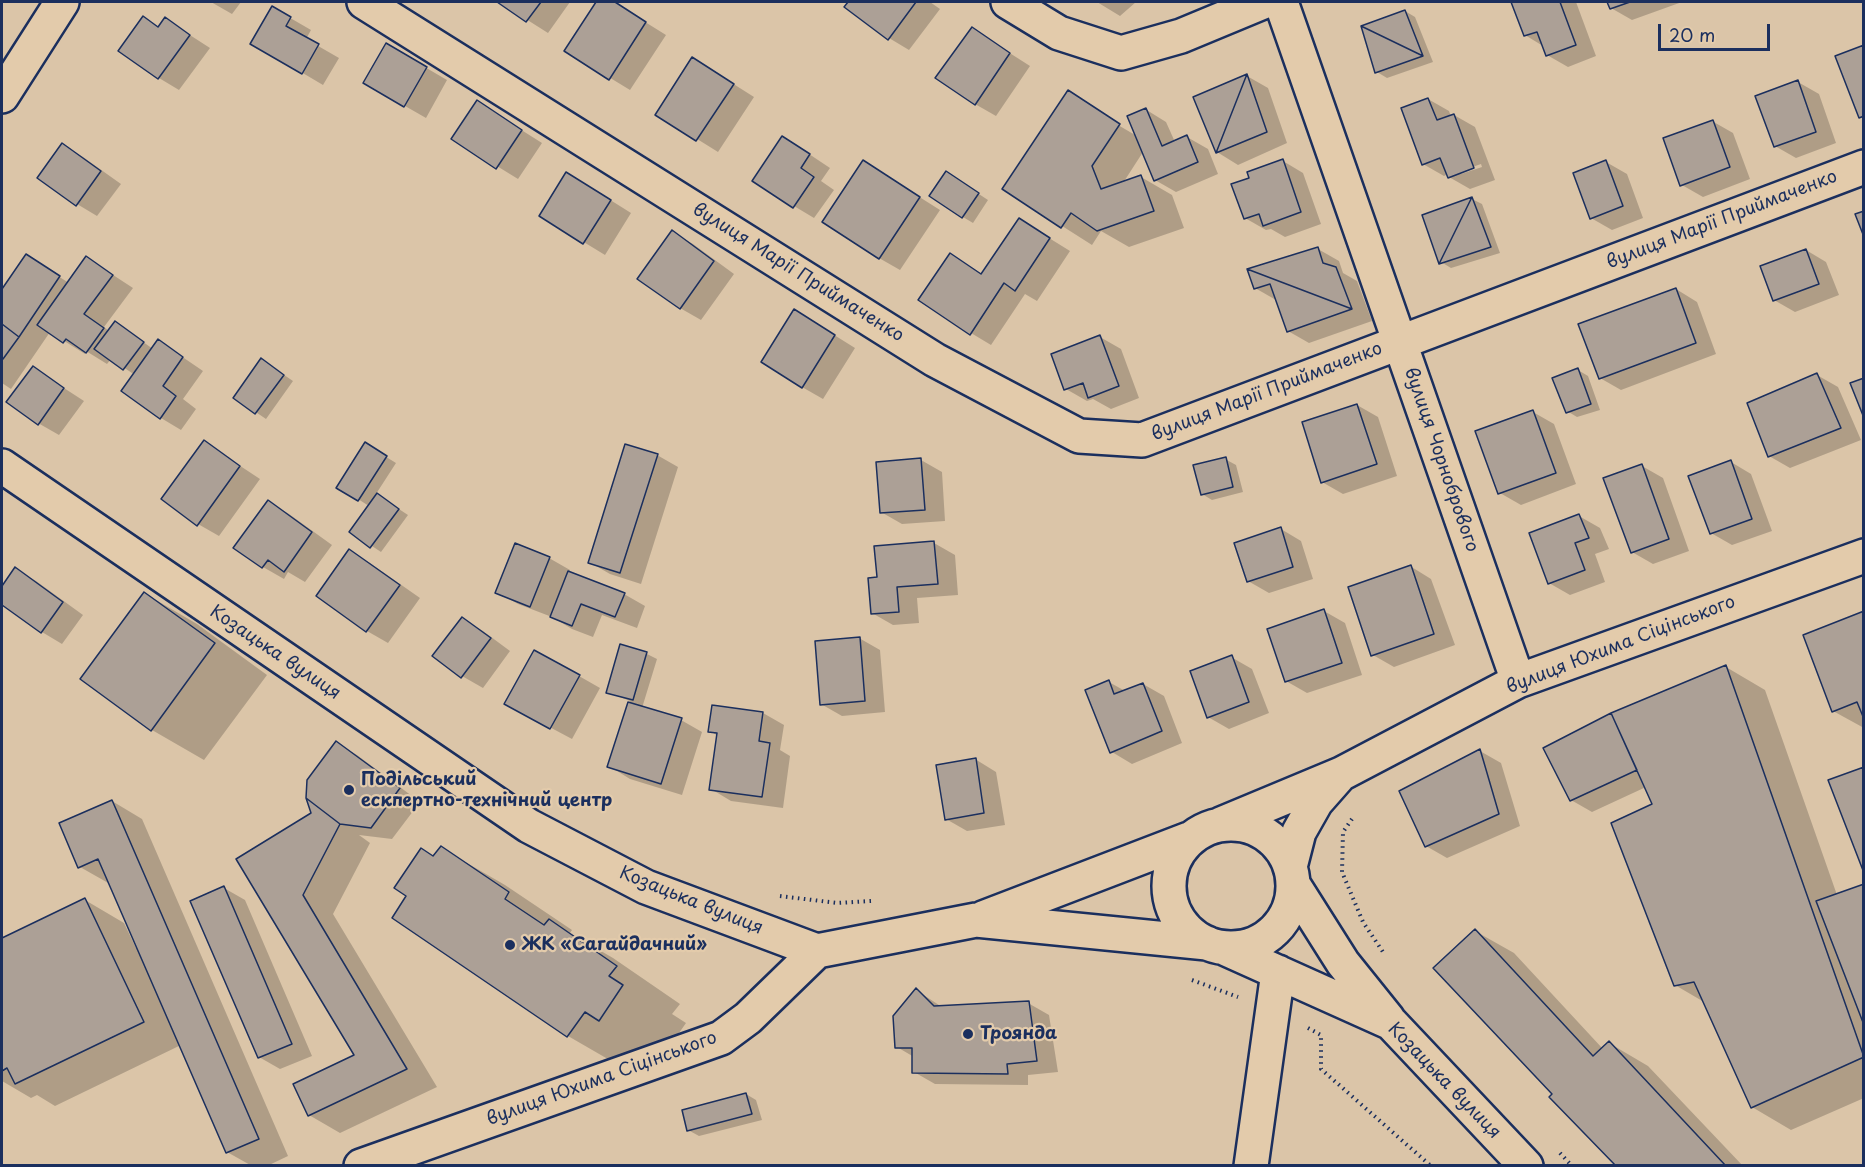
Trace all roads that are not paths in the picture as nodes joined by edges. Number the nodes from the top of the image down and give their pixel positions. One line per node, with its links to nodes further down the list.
1 (62, 2): 6 (street)
2 (364, 2): 8 (street, вулиця Марії Приймаченко)
3 (1008, 2): 4 (street)
4 (1263, 2)
5 (1281, 2): 8 (street, вулиця Чорнобрового)
6 (2, 96)
7 (1863, 167): 8 (street, вулиця Марії Приймаченко)
8 (1400, 342): 11 (street, вулиця Чорнобрового)
9 (2, 466): 18 (street, Козацька вулиця)
10 (1863, 556): 11 (street, вулиця Юхима Сіцінського)
11 (1518, 681): 12 (street, вулиця Юхима Сіцінського)
12 (1341, 774): 13 (street, вулиця Юхима Сіцінського); 15 (street)
13 (1221, 824): 14 (street); 15 (street)
14 (1189, 839): 16 (street); 17 (street)
15 (1292, 875): 17 (street); 20 (street)
16 (976, 920): 17 (street, Козацька вулиця); 18 (street, Козацька вулиця)
17 (1215, 945): 19 (street, Козацька вулиця)
18 (817, 951): 21 (street, вулиця Юхима Сіцінського)
19 (1278, 972): 20 (street, Козацька вулиця); 22 (street)
20 (1391, 1023): 23 (street, Козацька вулиця)
21 (361, 1166)
22 (1251, 1166)
23 (1526, 1166)

